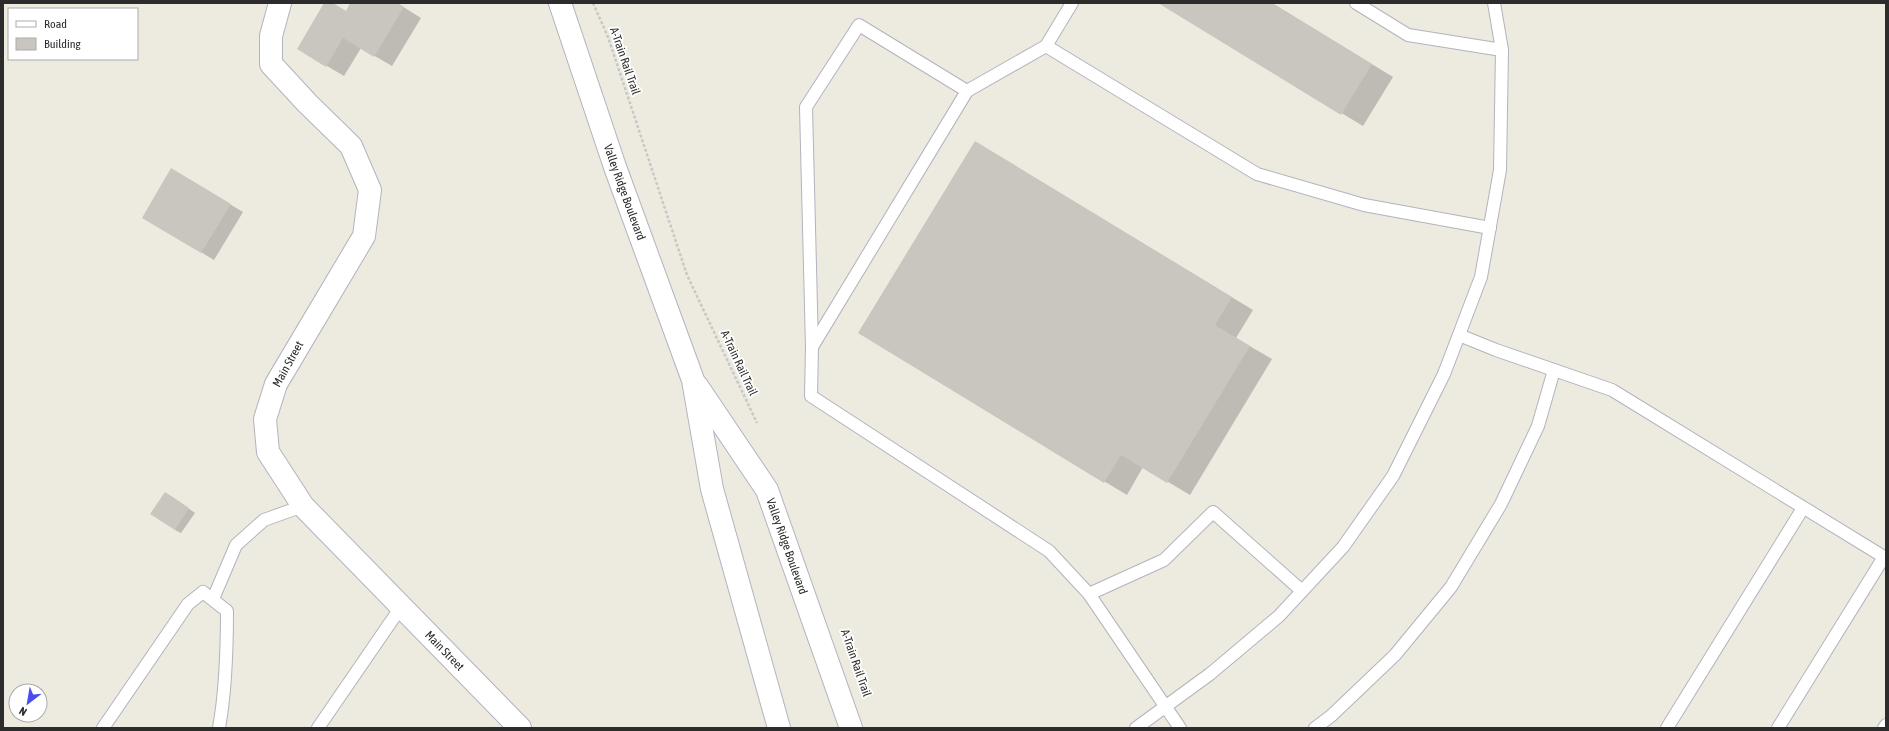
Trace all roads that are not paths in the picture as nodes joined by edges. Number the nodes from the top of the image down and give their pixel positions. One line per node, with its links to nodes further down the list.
1 (280, 3): 14 (street, Main Street)
2 (560, 3): 13 (street, Valley Ridge Boulevard)
3 (1072, 3): 6 (lane)
4 (1356, 3): 7 (lane)
5 (1494, 3): 7 (lane)
6 (1046, 46): 8 (lane); 9 (lane)
7 (1502, 50): 9 (lane)
8 (967, 91): 11 (lane); 11 (lane)
9 (1490, 228): 10 (lane)
10 (1459, 335): 12 (lane); 16 (lane)
11 (812, 347): 17 (lane)
12 (1554, 370): 15 (lane); 30 (lane)
13 (693, 380): 26 (street, Valley Ridge Boulevard); 27 (street, Valley Ridge Boulevard)
14 (303, 506): 18 (lane); 19 (street, Main Street)
15 (1803, 508): 31 (lane); 32 (lane)
16 (1302, 591): 17 (lane); 20 (lane)
17 (1089, 594): 20 (lane)
18 (213, 599): 22 (lane); 23 (lane)
19 (401, 607): 24 (lane); 25 (street, Main Street)
20 (1166, 706): 28 (lane); 29 (lane)
21 (1886, 725): 33 (lane)
22 (103, 728)
23 (219, 728)
24 (318, 728)
25 (520, 728)
26 (779, 728)
27 (851, 728)
28 (1136, 728)
29 (1180, 728)
30 (1316, 728)
31 (1667, 728)
32 (1778, 728)
33 (1884, 728)

